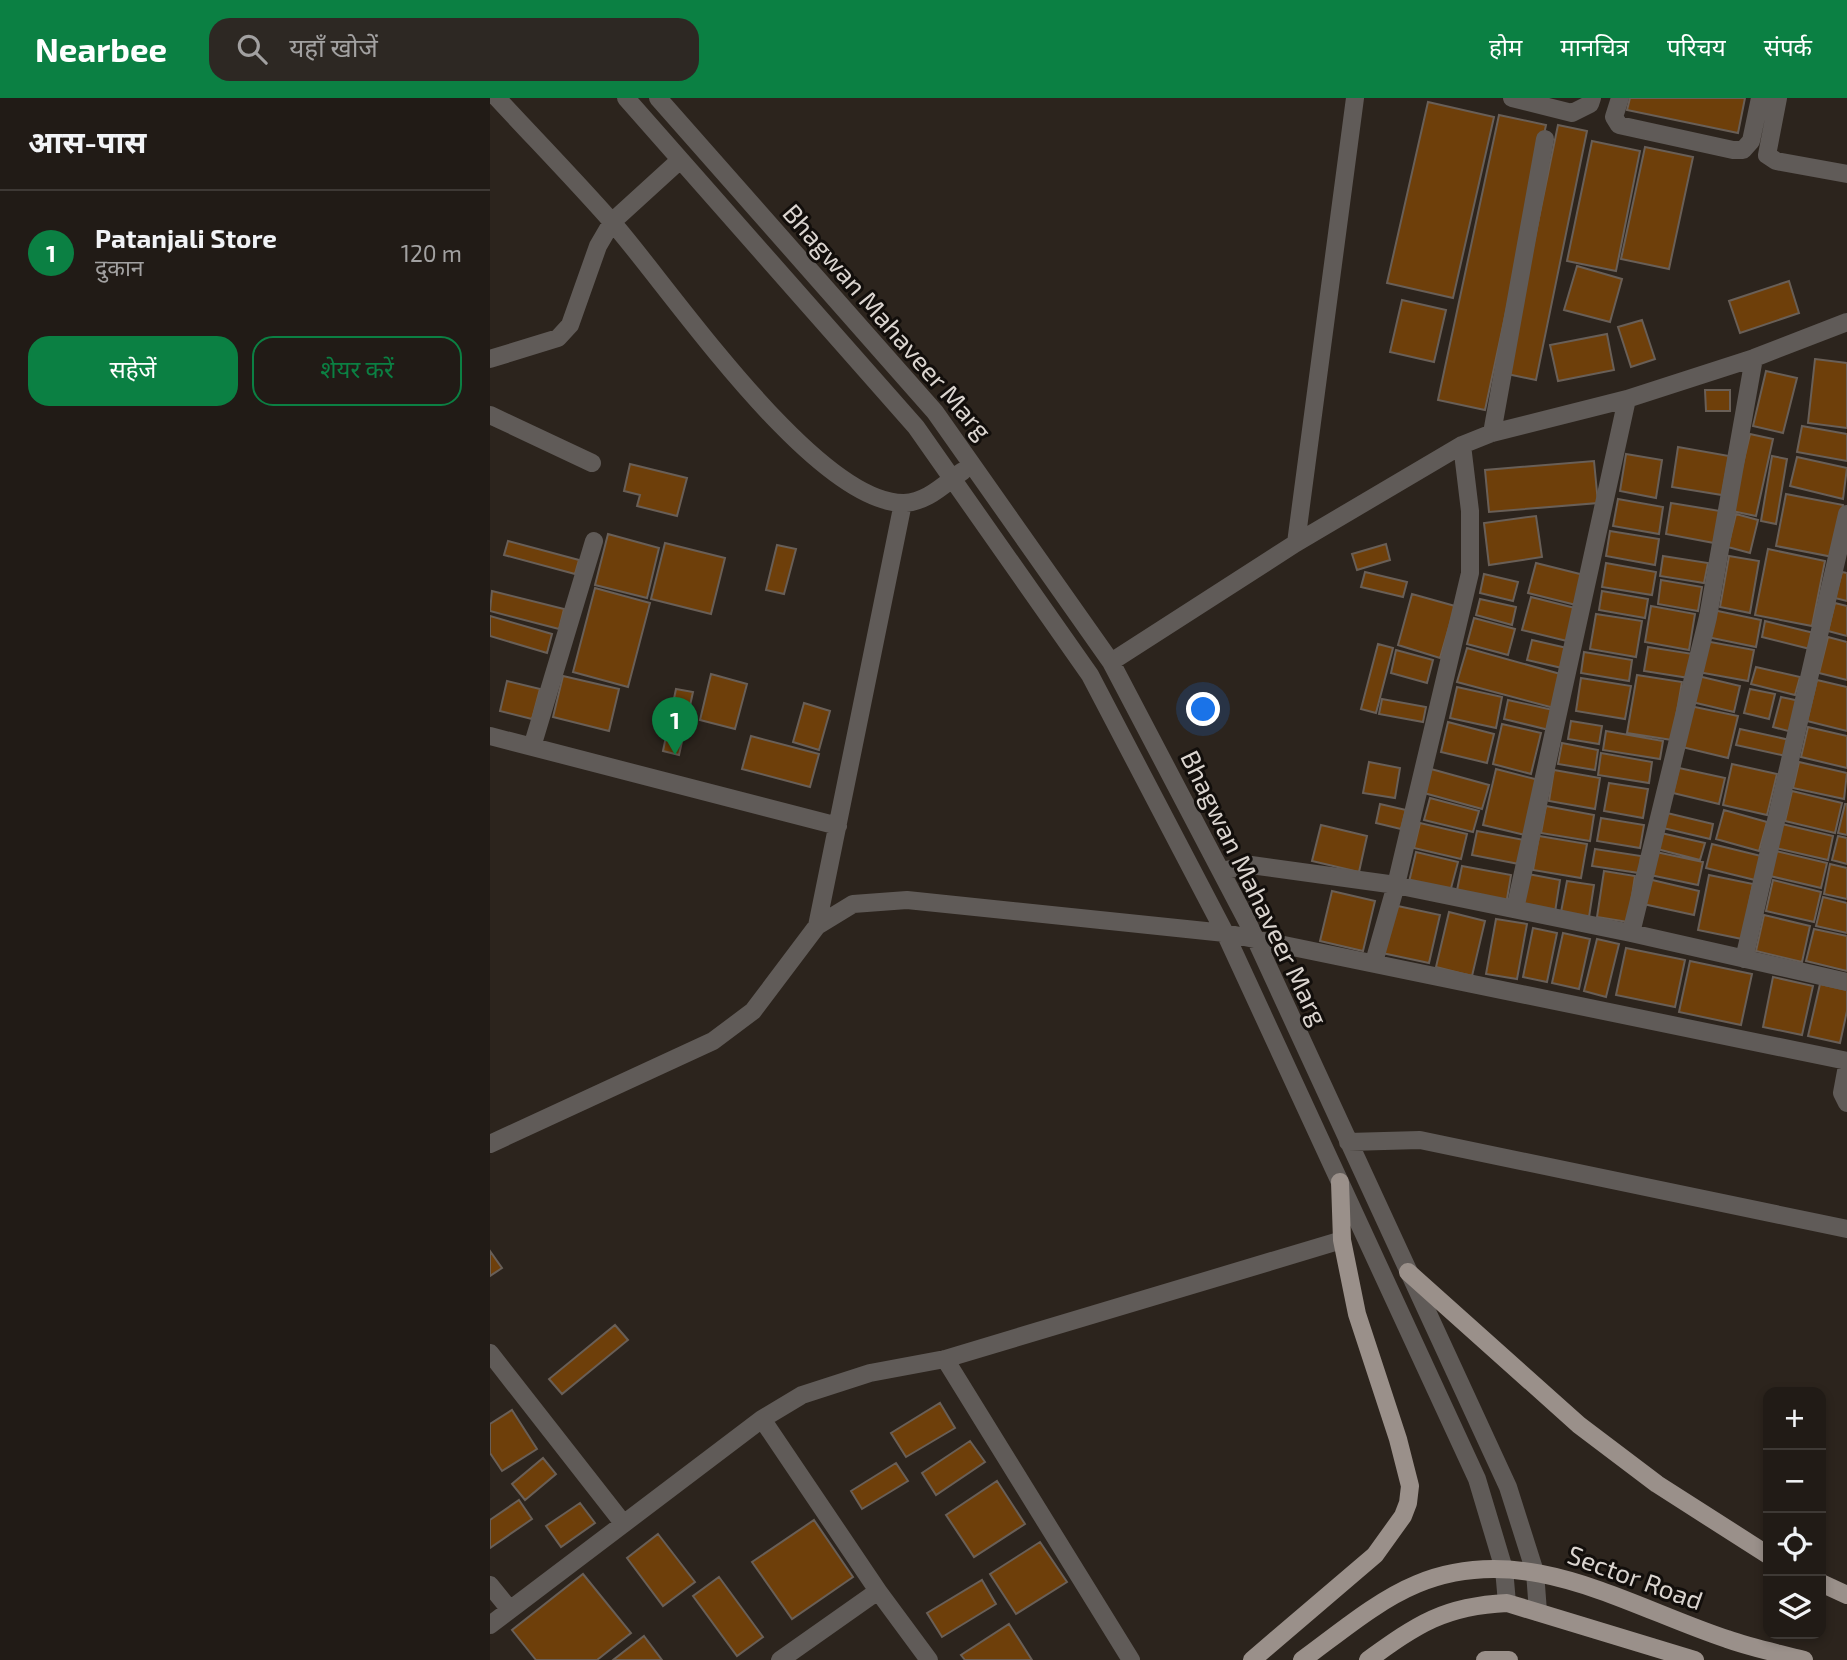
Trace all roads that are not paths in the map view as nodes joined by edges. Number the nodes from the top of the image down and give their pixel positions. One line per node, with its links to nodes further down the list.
1 (497, 98): 13 (street)
2 (626, 98): 11 (street, Bhagwan Mahaveer Marg)
3 (658, 98): 22 (street, Bhagwan Mahaveer Marg)
4 (1355, 98): 27 (street)
5 (1512, 98): 6 (street)
6 (1591, 98)
7 (1620, 98): 8 (street)
8 (1760, 98)
9 (1779, 98): 12 (street)
10 (1545, 139): 19 (street)
11 (680, 160): 13 (street); 23 (street, Bhagwan Mahaveer Marg)
12 (1847, 174)
13 (612, 222): 16 (street); 24 (street)
14 (1847, 322): 15 (street)
15 (1754, 358): 17 (street); 37 (street)
16 (490, 359)
17 (1627, 399): 19 (street); 34 (street)
18 (490, 415): 21 (street)
19 (1492, 433): 20 (street)
20 (1462, 444): 27 (street); 33 (street)
21 (592, 463)
22 (973, 463): 23 (street); 28 (street, Bhagwan Mahaveer Marg)
23 (953, 477): 24 (street); 36 (street, Bhagwan Mahaveer Marg)
24 (902, 503): 31 (street)
25 (1846, 523): 39 (street)
26 (594, 541): 30 (street)
27 (1296, 543): 28 (street)
28 (1111, 662): 32 (street, Bhagwan Mahaveer Marg)
29 (490, 736): 30 (street)
30 (532, 747): 31 (street)
31 (838, 826): 35 (street)
32 (1221, 871): 33 (street); 38 (street, Bhagwan Mahaveer Marg)
33 (1396, 885): 34 (street); 40 (street)
34 (1515, 909): 37 (street)
35 (817, 926): 36 (street); 45 (street)
36 (1225, 933): 38 (street); 46 (street, Bhagwan Mahaveer Marg)
37 (1631, 933): 39 (street)
38 (1253, 939): 40 (street); 44 (street, Bhagwan Mahaveer Marg)
39 (1744, 959): 41 (street)
40 (1374, 962): 42 (street)
41 (1847, 982)
42 (1847, 1064): 43 (street)
43 (1847, 1103)
44 (1348, 1142): 47 (street); 49 (street, Bhagwan Mahaveer Marg)
45 (490, 1144)
46 (1340, 1182): 48 (main road); 55 (street, Bhagwan Mahaveer Marg)
47 (1847, 1228)
48 (1342, 1240): 51 (street); 68 (main road)
49 (1408, 1272): 54 (main road); 56 (street, Bhagwan Mahaveer Marg)
50 (490, 1353): 53 (street)
51 (945, 1359): 52 (street); 67 (street)
52 (762, 1419): 53 (street); 59 (street)
53 (624, 1523): 62 (street)
54 (1763, 1552)
55 (1504, 1569): 56 (main road, Sector Road); 61 (street, Bhagwan Mahaveer Marg); 69 (main road, Sector Road)
56 (1535, 1572): 63 (street, Bhagwan Mahaveer Marg); 74 (main road, Sector Road)
57 (490, 1585): 62 (street)
58 (1826, 1585): 60 (main road)
59 (878, 1591): 65 (street); 66 (street)
60 (1847, 1595)
61 (1507, 1603): 63 (main road); 70 (main road)
62 (510, 1610): 64 (street)
63 (1538, 1612): 73 (main road)
64 (490, 1625)
65 (780, 1660)
66 (929, 1660)
67 (1131, 1660)
68 (1252, 1660)
69 (1302, 1660)
70 (1368, 1660)
71 (1485, 1660): 72 (main road)
72 (1510, 1660)
73 (1695, 1660)
74 (1804, 1660)

